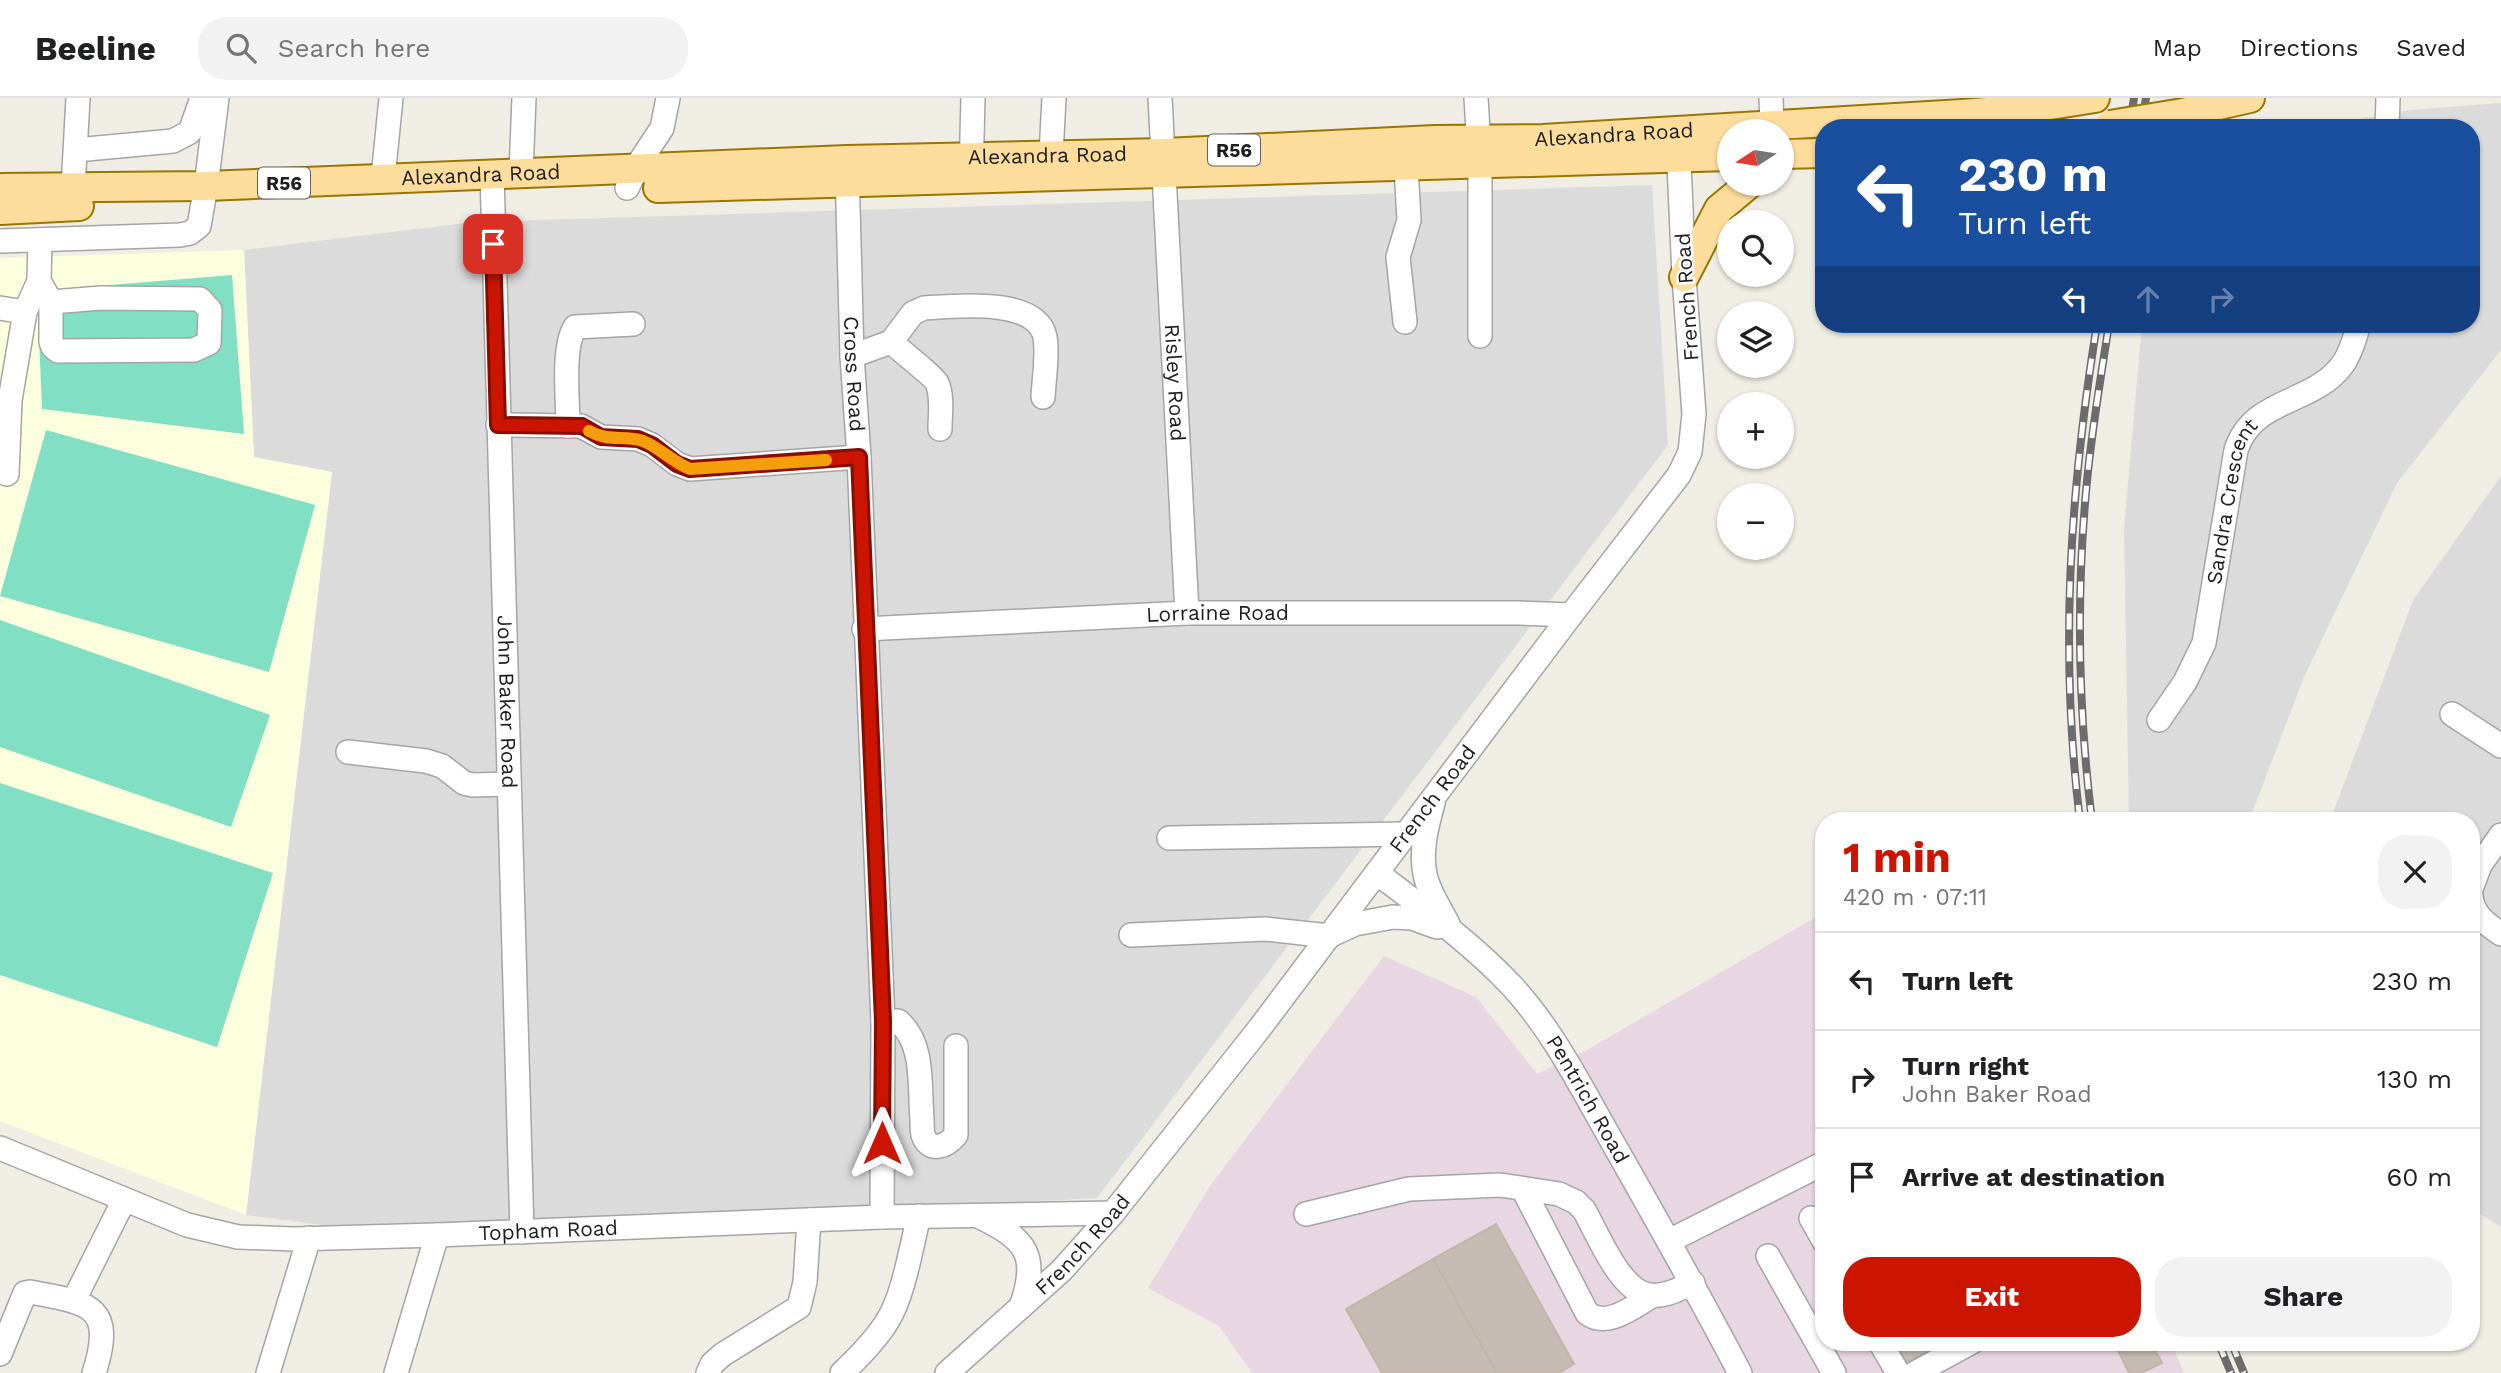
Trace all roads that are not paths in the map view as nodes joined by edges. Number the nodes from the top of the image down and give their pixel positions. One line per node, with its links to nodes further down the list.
1 (78, 98): 21 (street)
2 (202, 98): 21 (street)
3 (217, 98): 35 (street)
4 (391, 98): 30 (street)
5 (524, 98): 29 (street)
6 (668, 98): 31 (street)
7 (973, 98): 27 (street)
8 (1054, 98): 24 (street)
9 (1160, 98): 25 (street, Risley Road)
10 (1476, 98): 22 (street)
11 (1965, 98): 17 (main road)
12 (2095, 98): 16 (main road, Alexandra Road / R56)
13 (2250, 98): 18 (main road, bridge)
14 (2388, 98): 19 (street)
15 (1771, 112): 17 (main road, Alexandra Road / R56); 20 (main road, Alexandra Road / R56)
16 (2026, 112): 17 (main road, Alexandra Road / R56)
17 (1927, 116)
18 (2149, 119)
19 (2387, 119)
20 (1678, 144): 22 (main road, Alexandra Road / R56); 23 (main road, Alexandra Road / R56); 40 (street, French Road)
21 (76, 150): 34 (street)
22 (1478, 151): 25 (main road, Alexandra Road / R56); 26 (main road, Alexandra Road / R56); 48 (street)
23 (1717, 153)
24 (1051, 155): 25 (main road, Alexandra Road / R56); 27 (main road, Alexandra Road / R56)
25 (1165, 163): 26 (main road, Alexandra Road / R56); 27 (main road, Alexandra Road / R56); 57 (street, Risley Road)
26 (1406, 166): 45 (street)
27 (972, 168): 28 (main road, Alexandra Road / R56)
28 (848, 170): 31 (main road, Alexandra Road / R56); 50 (street, Cross Road)
29 (520, 173): 31 (main road, Alexandra Road / R56); 32 (main road, Alexandra Road / R56)
30 (383, 178): 32 (main road, Alexandra Road / R56); 35 (main road, Alexandra Road / R56)
31 (631, 179): 32 (main road, Alexandra Road / R56)
32 (492, 183): 35 (main road, Alexandra Road / R56); 52 (street, John Baker Road)
33 (0, 188): 34 (main road, Alexandra Road / R56)
34 (73, 188): 35 (main road, Alexandra Road / R56)
35 (205, 194): 37 (main road, Alexandra Road / R56); 38 (street)
36 (1735, 196): 40 (main road)
37 (0, 210)
38 (40, 240): 39 (street); 41 (street)
39 (0, 241)
40 (1684, 277): 58 (street, French Road)
41 (39, 281): 42 (street); 44 (street)
42 (51, 302): 42 (street)
43 (0, 309): 44 (street)
44 (25, 312): 56 (street)
45 (1405, 322)
46 (633, 324): 53 (street)
47 (2356, 333): 61 (street, Sandra Crescent)
48 (1480, 335)
49 (891, 342): 50 (street); 51 (street); 54 (street)
50 (852, 356): 55 (street, Cross Road)
51 (1043, 397)
52 (498, 425): 53 (street); 64 (street, John Baker Road)
53 (569, 426): 55 (street)
54 (940, 429)
55 (859, 457): 59 (street, Cross Road)
56 (7, 474)
57 (1186, 613): 58 (street, Lorraine Road); 59 (street, Lorraine Road)
58 (1571, 615): 65 (street, French Road)
59 (864, 629): 76 (street, Cross Road)
60 (2452, 714): 62 (street)
61 (2159, 720)
62 (2501, 746)
63 (348, 752): 64 (street)
64 (509, 784): 90 (street, John Baker Road)
65 (1436, 793): 66 (street, French Road); 72 (street)
66 (1406, 835): 68 (street); 70 (street, French Road)
67 (2501, 835): 69 (street)
68 (1169, 838)
69 (2480, 864)
70 (1377, 873): 72 (street, Pentrich Road); 75 (street, French Road)
71 (2480, 918): 73 (street)
72 (1454, 933): 75 (street); 93 (street, Pentrich Road)
73 (2501, 934)
74 (1131, 935): 75 (street)
75 (1329, 936): 82 (street, French Road)
76 (883, 1021): 77 (street); 86 (street, Cross Road)
77 (956, 1046)
78 (0, 1148): 81 (street, Topham Road)
79 (1815, 1168): 93 (street)
80 (1523, 1189): 83 (street); 96 (street); 96 (street)
81 (124, 1200): 92 (street, Topham Road); 97 (street)
82 (1113, 1213): 85 (street, Topham Road); 98 (street, French Road)
83 (1306, 1214)
84 (919, 1216): 85 (street, Topham Road); 86 (street, Topham Road); 108 (street)
85 (977, 1216): 98 (street)
86 (882, 1217): 88 (street, Topham Road)
87 (1811, 1218): 89 (street)
88 (809, 1220): 90 (street, Topham Road); 107 (street)
89 (1815, 1225)
90 (522, 1233): 91 (street, Topham Road)
91 (437, 1235): 92 (street, Topham Road); 106 (street)
92 (309, 1238): 105 (street)
93 (1669, 1241): 95 (street, Pentrich Road)
94 (1768, 1256): 99 (street)
95 (1693, 1283): 96 (street); 110 (street, Pentrich Road)
96 (1652, 1296)
97 (74, 1300): 103 (street); 104 (street)
98 (1021, 1307): 109 (street, French Road)
99 (1815, 1338)
100 (1822, 1351): 111 (street)
101 (1886, 1351): 112 (street)
102 (1951, 1351): 113 (street)
103 (0, 1354)
104 (94, 1373)
105 (268, 1373)
106 (396, 1373)
107 (708, 1373)
108 (842, 1373)
109 (947, 1373)
110 (1740, 1373)
111 (1835, 1373)
112 (1898, 1373)
113 (1915, 1373)

